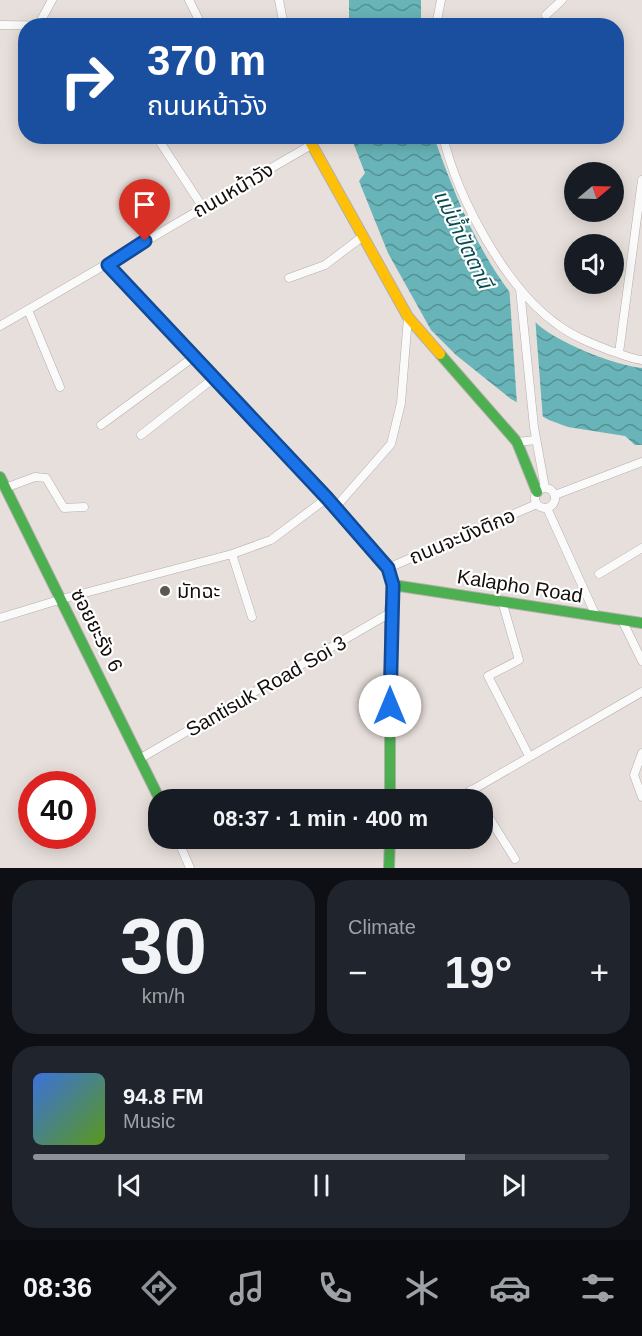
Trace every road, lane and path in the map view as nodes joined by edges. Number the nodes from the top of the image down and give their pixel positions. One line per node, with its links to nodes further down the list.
1 (52, 0): 7 (street)
2 (189, 0): 8 (street)
3 (279, 0): 9 (street)
4 (441, 0): 10 (street)
5 (562, 0): 6 (street)
6 (546, 15)
7 (42, 18)
8 (198, 18)
9 (282, 18)
10 (438, 18)
11 (0, 25): 12 (street)
12 (18, 25)
13 (161, 144): 18 (street)
14 (304, 144): 18 (street, ถนนหน้าวัง)
15 (311, 144): 19 (street)
16 (445, 144): 22 (street)
17 (642, 180): 26 (street)
18 (202, 206): 20 (street, ถนนหน้าวัง)
19 (362, 237): 21 (street); 24 (street)
20 (108, 265): 23 (street, ถนนหน้าวัง); 27 (street)
21 (289, 278)
22 (520, 289): 26 (street); 33 (street)
23 (28, 310): 25 (street, ถนนหน้าวัง); 30 (street)
24 (408, 317): 34 (street); 43 (street)
25 (0, 326)
26 (619, 353): 28 (street)
27 (195, 356): 29 (street); 31 (street)
28 (642, 360)
29 (214, 378): 32 (street); 40 (street)
30 (60, 387)
31 (101, 425)
32 (141, 435)
33 (536, 440): 34 (street); 38 (street)
34 (517, 442): 38 (street)
35 (642, 462): 39 (street)
36 (0, 477): 37 (street, ซอยยะรัง 6)
37 (5, 488): 42 (street); 50 (street, ซอยยะรัง 6)
38 (541, 490): 39 (street); 41 (street)
39 (555, 495): 44 (street)
40 (327, 498): 43 (street); 46 (street)
41 (537, 504): 44 (street); 47 (street, ถนนจะบังติกอ)
42 (84, 507)
43 (335, 508): 47 (street)
44 (547, 508): 53 (street)
45 (642, 548): 48 (street)
46 (232, 554): 50 (street); 54 (street)
47 (388, 568): 49 (street)
48 (599, 574)
49 (393, 585): 51 (street, Kalapho Road); 52 (street)
50 (62, 598): 55 (street); 62 (street, ซอยยะรัง 6)
51 (502, 601): 53 (street, Kalapho Road); 61 (street)
52 (390, 613): 62 (street, Santisuk Road Soi 3); 64 (street)
53 (596, 616): 56 (street, Kalapho Road)
54 (252, 617)
55 (0, 618)
56 (622, 620): 57 (street, Kalapho Road); 58 (street)
57 (642, 623)
58 (642, 661)
59 (642, 692): 61 (street)
60 (642, 753): 66 (street)
61 (529, 756): 65 (street)
62 (141, 758): 63 (street, ซอยยะรัง 6)
63 (155, 789)
64 (390, 789)
65 (473, 789)
66 (642, 797)
67 (493, 824): 70 (street)
68 (182, 849): 71 (street)
69 (390, 849): 72 (street)
70 (515, 859)
71 (190, 868)
72 (389, 868)

